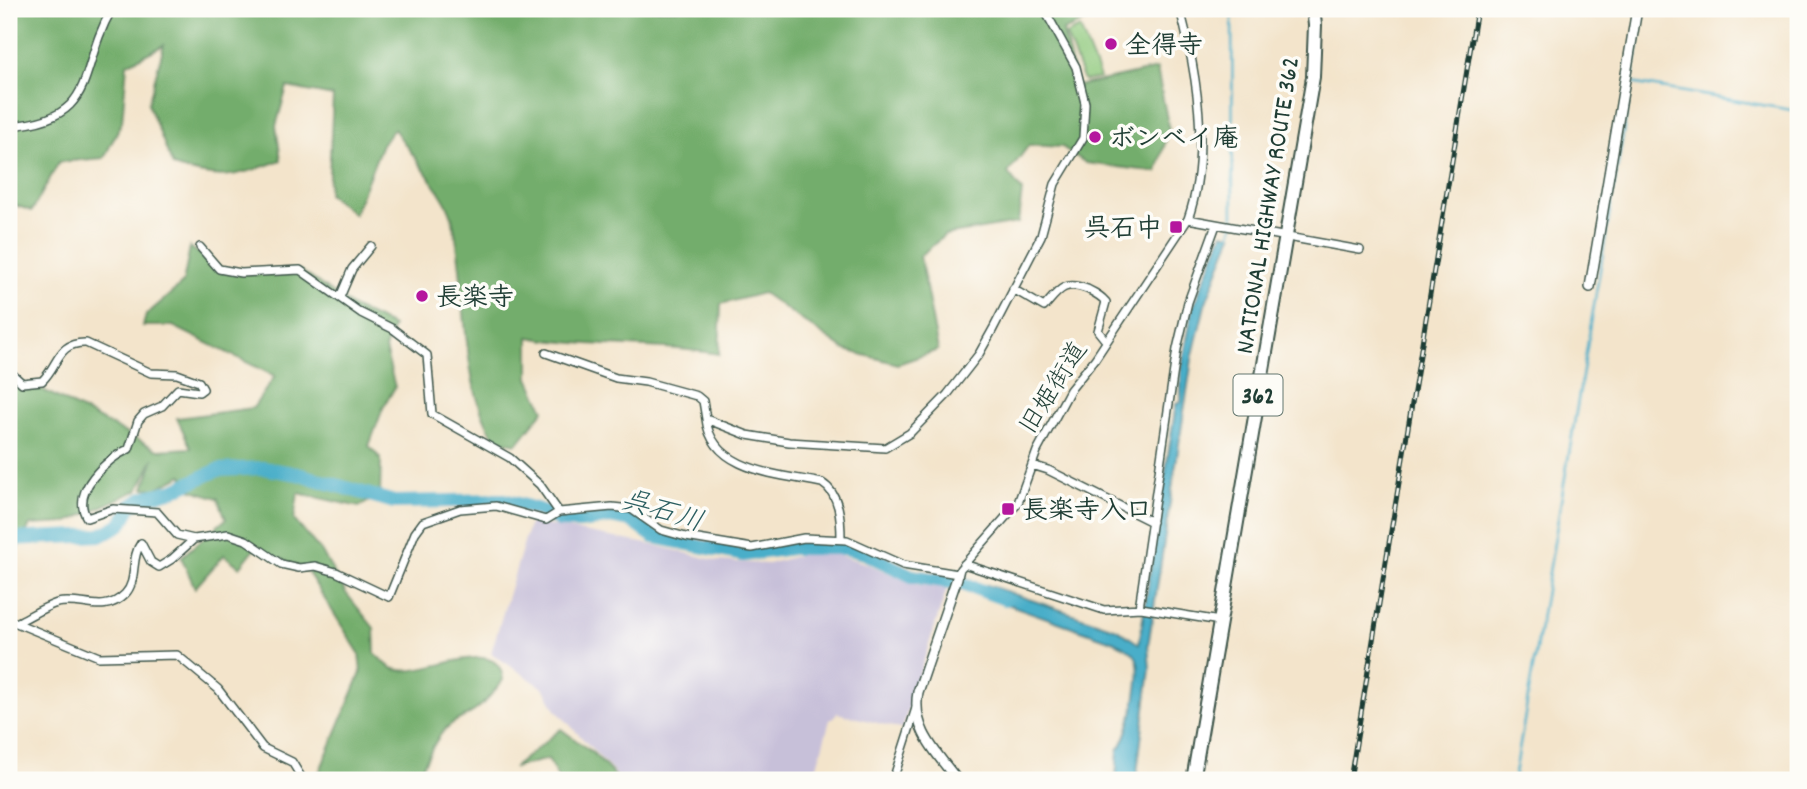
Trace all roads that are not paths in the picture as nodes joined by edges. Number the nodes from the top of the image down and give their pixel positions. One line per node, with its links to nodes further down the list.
1 (112, 9): 6 (street)
2 (1044, 9): 14 (street)
3 (1180, 9): 7 (street, 旧姫街道)
4 (1313, 9): 9 (highway, NATIONAL HIGHWAY ROUTE 362 / 362)
5 (1637, 9): 13 (street)
6 (9, 126)
7 (1188, 219): 8 (street); 16 (street, 旧姫街道)
8 (1218, 225): 9 (street); 22 (street)
9 (1285, 237): 12 (street); 29 (highway, NATIONAL HIGHWAY ROUTE 362 / 362)
10 (371, 246): 15 (street)
11 (200, 247): 15 (street)
12 (1360, 250)
13 (1590, 287)
14 (1013, 289): 16 (street); 19 (street)
15 (340, 297): 21 (street)
16 (1106, 341): 20 (street, 旧姫街道)
17 (546, 353): 19 (street)
18 (9, 371): 23 (street)
19 (706, 419): 24 (street)
20 (1032, 465): 22 (street); 25 (street, 旧姫街道)
21 (558, 513): 23 (street); 24 (street)
22 (1152, 522): 27 (street)
23 (194, 539): 30 (street)
24 (841, 539): 26 (street)
25 (964, 564): 26 (street, 旧姫街道); 27 (street)
26 (958, 576): 31 (street, 旧姫街道)
27 (1140, 608): 29 (street)
28 (9, 620): 30 (street)
29 (1220, 621): 36 (highway, NATIONAL HIGHWAY ROUTE 362 / 362)
30 (18, 622): 33 (street)
31 (916, 706): 34 (street, 旧姫街道); 35 (street)
32 (1798, 755): 37 (street)
33 (303, 780)
34 (893, 780)
35 (957, 780)
36 (1193, 780)
37 (1792, 780)

